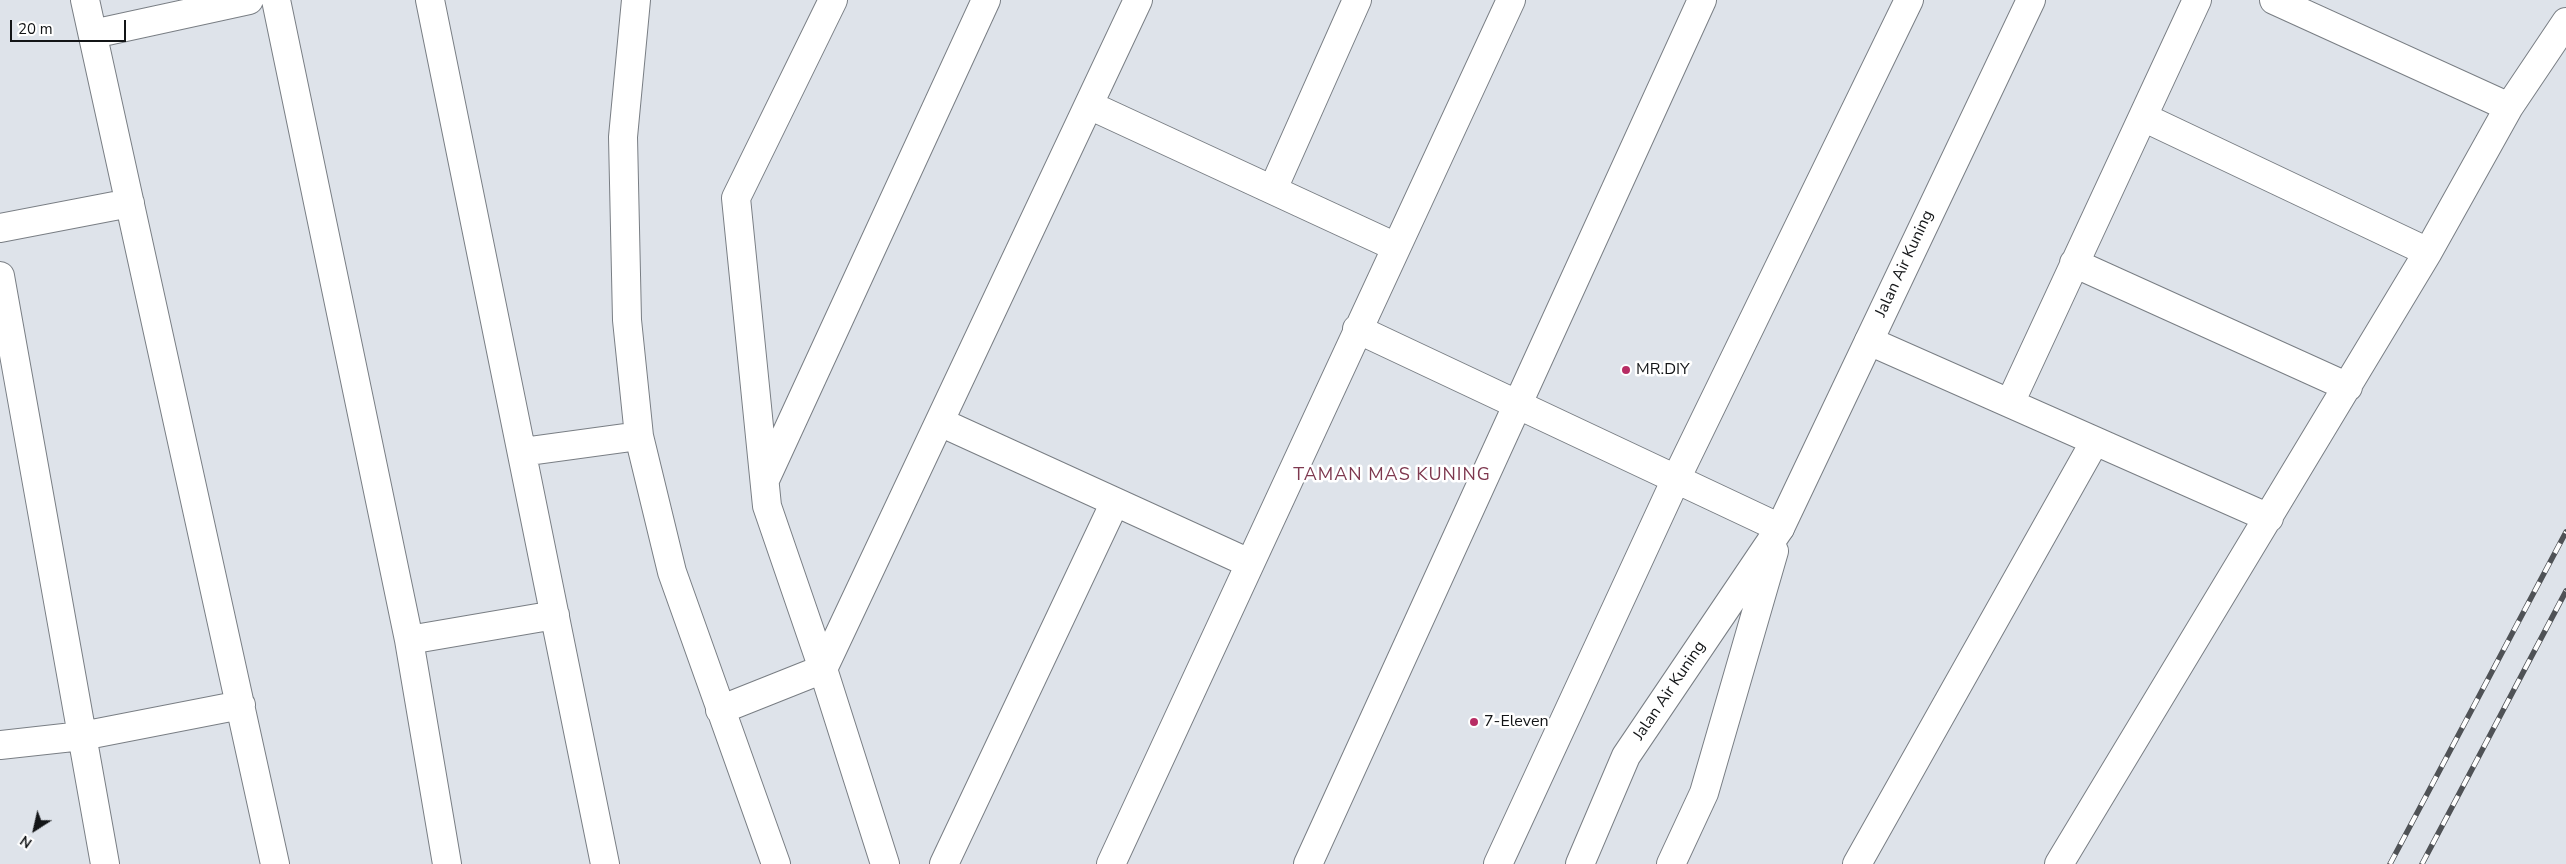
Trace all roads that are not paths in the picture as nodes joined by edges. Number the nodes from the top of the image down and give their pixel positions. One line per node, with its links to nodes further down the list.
1 (85, 0): 17 (street)
2 (249, 0): 17 (street)
3 (276, 0): 44 (street)
4 (430, 0): 36 (street)
5 (636, 0): 34 (street)
6 (833, 0): 38 (street)
7 (986, 0): 38 (street)
8 (1138, 0): 18 (street)
9 (1357, 0): 21 (street)
10 (1511, 0): 24 (street)
11 (1702, 0): 32 (street)
12 (1909, 0): 37 (street)
13 (2031, 0): 29 (street, Jalan Air Kuning)
14 (2197, 0): 20 (street)
15 (2274, 0): 19 (street)
16 (2566, 22): 19 (street)
17 (93, 34): 22 (street)
18 (1089, 105): 21 (street); 33 (street)
19 (2509, 107): 25 (street)
20 (2143, 117): 25 (street); 26 (street)
21 (1273, 189): 24 (street)
22 (130, 203): 23 (street); 46 (street)
23 (0, 228)
24 (1396, 246): 28 (street)
25 (2428, 252): 30 (street)
26 (2074, 263): 30 (street); 31 (street)
27 (0, 276): 48 (street)
28 (1357, 329): 32 (street); 42 (street)
29 (1869, 340): 31 (street); 41 (street, Jalan Air Kuning)
30 (2348, 387): 40 (street)
31 (2010, 403): 35 (street)
32 (1518, 405): 37 (street); 58 (street)
33 (940, 422): 39 (street); 45 (street)
34 (639, 436): 36 (street); 47 (street)
35 (2095, 440): 40 (street); 62 (street)
36 (522, 452): 43 (street)
37 (1676, 479): 41 (street); 59 (street)
38 (765, 480): 45 (street)
39 (1115, 502): 42 (street); 56 (street)
40 (2269, 518): 63 (street)
41 (1780, 528): 60 (street, Jalan Air Kuning); 61 (street, Jalan Air Kuning)
42 (1249, 563): 57 (street)
43 (555, 614): 44 (street); 53 (street)
44 (409, 640): 52 (street)
45 (823, 669): 47 (street); 55 (street)
46 (241, 705): 48 (street); 51 (street)
47 (720, 710): 54 (street)
48 (82, 736): 49 (street); 50 (street)
49 (0, 745)
50 (105, 864)
51 (275, 864)
52 (447, 864)
53 (605, 864)
54 (776, 864)
55 (885, 864)
56 (944, 864)
57 (1111, 864)
58 (1308, 864)
59 (1498, 864)
60 (1580, 864)
61 (1671, 864)
62 (1858, 864)
63 (2059, 864)

